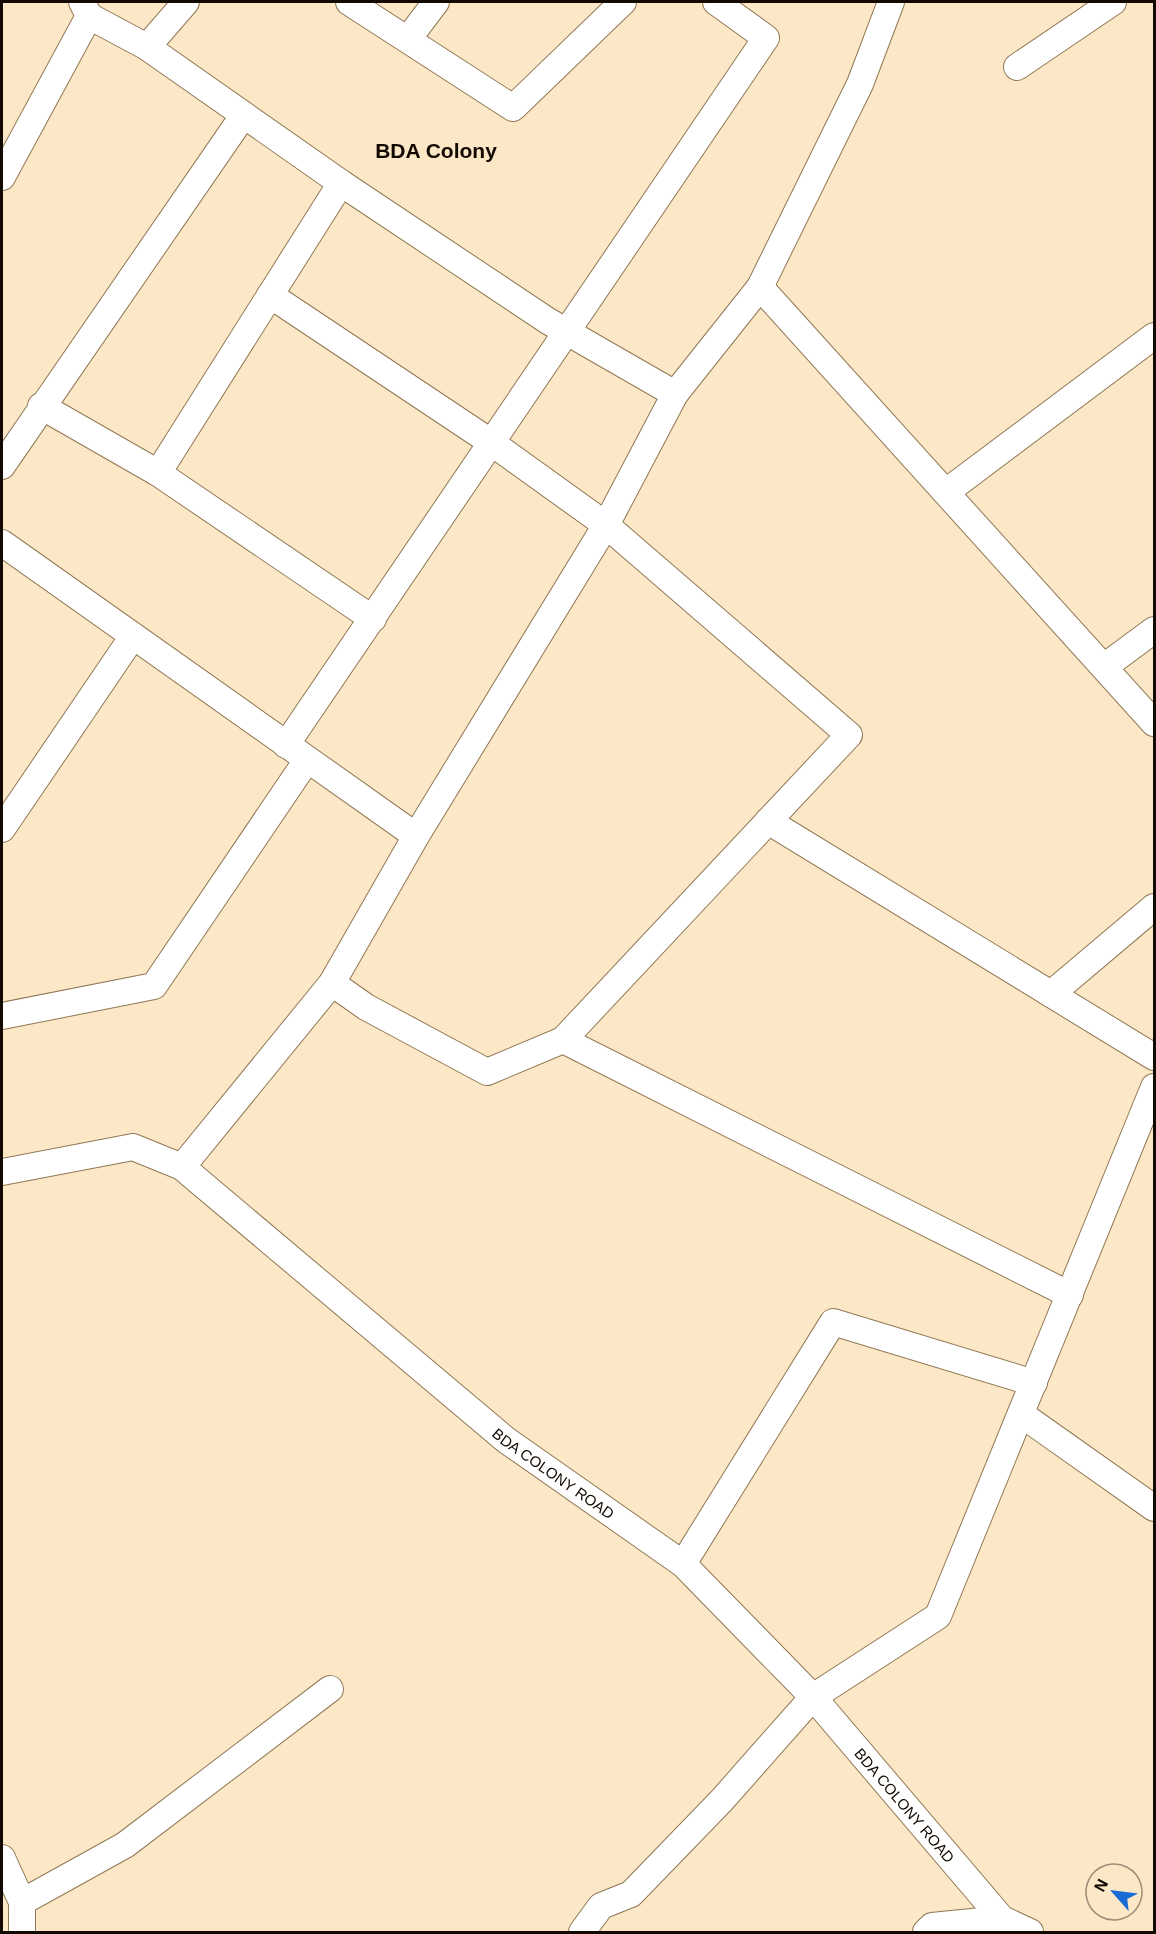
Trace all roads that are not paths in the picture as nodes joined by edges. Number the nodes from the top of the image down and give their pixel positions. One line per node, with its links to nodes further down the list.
1 (186, 2): 10 (street)
2 (350, 2): 9 (street)
3 (436, 2): 9 (street)
4 (623, 2): 9 (street)
5 (716, 2): 17 (street)
6 (891, 2): 15 (street)
7 (1113, 2): 11 (street)
8 (85, 9): 10 (street); 13 (street)
9 (408, 39)
10 (147, 47): 12 (street)
11 (1017, 67)
12 (243, 116): 14 (street); 20 (street)
13 (2, 177)
14 (341, 183): 16 (street); 17 (street)
15 (760, 287): 19 (street); 24 (street)
16 (270, 295): 21 (street); 23 (street)
17 (567, 332): 19 (street); 21 (street)
18 (1155, 336): 24 (street)
19 (675, 394): 25 (street)
20 (41, 406): 22 (street); 23 (street)
21 (492, 443): 25 (street); 27 (street)
22 (2, 465)
23 (158, 473): 27 (street)
24 (946, 492): 30 (street)
25 (606, 525): 34 (street); 36 (street)
26 (2, 543): 29 (street)
27 (373, 619): 32 (street)
28 (1155, 630): 30 (street)
29 (133, 636): 32 (street); 35 (street)
30 (1104, 667): 31 (street)
31 (1155, 723)
32 (286, 745): 33 (street)
33 (307, 760): 36 (street); 40 (street)
34 (768, 821): 39 (street); 41 (street)
35 (2, 829)
36 (416, 836): 38 (street)
37 (1155, 907): 39 (street)
38 (332, 983): 41 (street); 44 (street)
39 (1051, 994): 42 (street)
40 (2, 1016)
41 (563, 1040): 46 (street)
42 (1155, 1057)
43 (1155, 1087): 46 (street)
44 (182, 1167): 45 (street, BDA COLONY ROAD); 50 (street, BDA COLONY ROAD)
45 (2, 1172)
46 (1070, 1295): 47 (street)
47 (1034, 1383): 48 (street); 50 (street)
48 (1021, 1414): 49 (street); 52 (street)
49 (1155, 1508)
50 (683, 1564): 52 (street, BDA COLONY ROAD)
51 (330, 1689): 54 (street)
52 (813, 1697): 55 (street, BDA COLONY ROAD); 57 (street)
53 (2, 1858): 54 (street)
54 (22, 1902): 56 (street)
55 (1002, 1919): 58 (street); 59 (street, BDA COLONY ROAD)
56 (22, 1932)
57 (582, 1932)
58 (926, 1932)
59 (1030, 1932)

